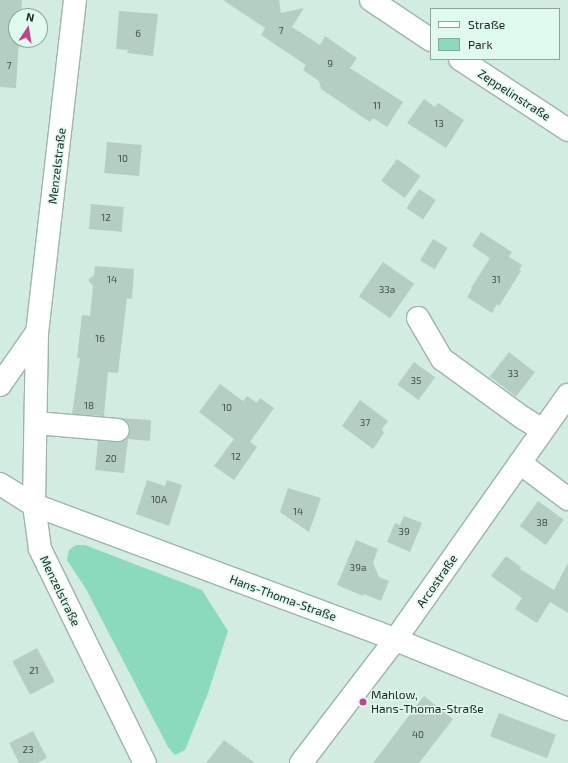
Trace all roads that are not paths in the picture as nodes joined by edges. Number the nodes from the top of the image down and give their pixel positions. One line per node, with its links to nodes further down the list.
1 (75, 0): 7 (street, Menzelstraße)
2 (371, 0): 3 (street)
3 (430, 39)
4 (462, 60): 5 (street, Zeppelinstraße)
5 (568, 130)
6 (418, 318): 12 (street)
7 (37, 332): 8 (street, Menzelstraße); 10 (street, Menzelstraße)
8 (0, 385)
9 (568, 395): 12 (street, Arcostraße)
10 (36, 422): 11 (street); 16 (street, Menzelstraße)
11 (118, 430)
12 (543, 430): 13 (street, Arcostraße)
13 (520, 463): 15 (street); 17 (street, Arcostraße)
14 (0, 484): 16 (street, Hans-Thoma-Straße)
15 (568, 499)
16 (34, 505): 17 (street, Hans-Thoma-Straße); 19 (street, Menzelstraße)
17 (395, 640): 18 (street, Hans-Thoma-Straße); 20 (street, Arcostraße)
18 (568, 709)
19 (145, 763)
20 (301, 763)

